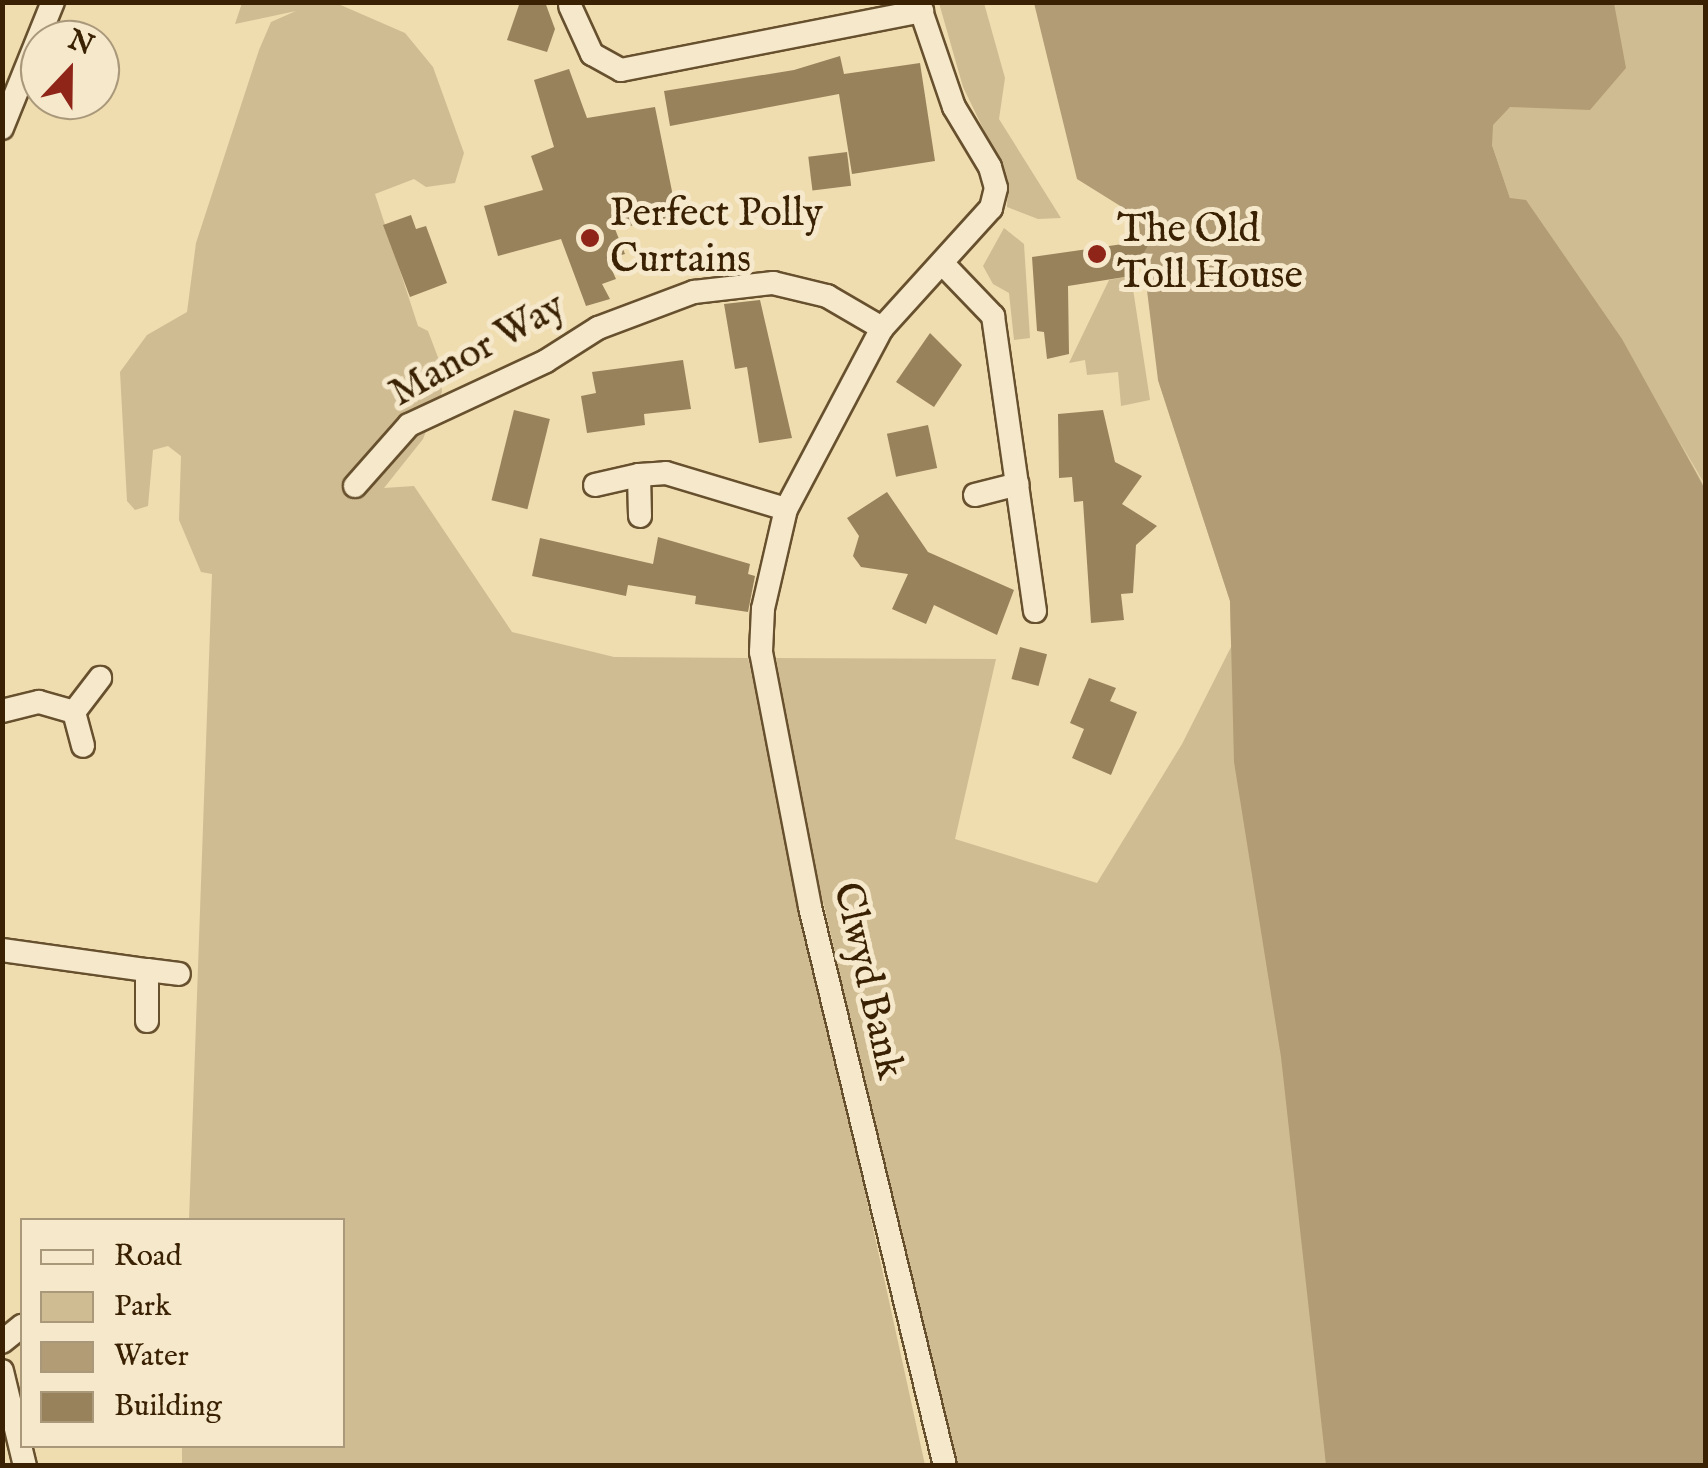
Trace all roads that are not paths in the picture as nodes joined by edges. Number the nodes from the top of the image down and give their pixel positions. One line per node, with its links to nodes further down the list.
1 (53, 2): 4 (street)
2 (570, 6): 3 (street)
3 (920, 7): 5 (street, Clwyd Bank)
4 (2, 128)
5 (942, 263): 6 (street, Clwyd Bank); 8 (street)
6 (882, 328): 10 (street, Manor Way); 12 (street, Clwyd Bank)
7 (639, 476): 9 (street); 12 (street); 13 (street)
8 (1018, 484): 11 (street); 14 (street)
9 (595, 485)
10 (355, 486)
11 (975, 495)
12 (786, 510): 25 (street, Clwyd Bank)
13 (640, 516)
14 (1035, 611)
15 (100, 678): 17 (street)
16 (2, 711): 17 (street)
17 (74, 712): 18 (street)
18 (83, 746)
19 (2, 950): 20 (street)
20 (147, 970): 21 (street); 22 (street)
21 (179, 974)
22 (148, 1021)
23 (2, 1371): 24 (street)
24 (20, 1445)
25 (945, 1466)

